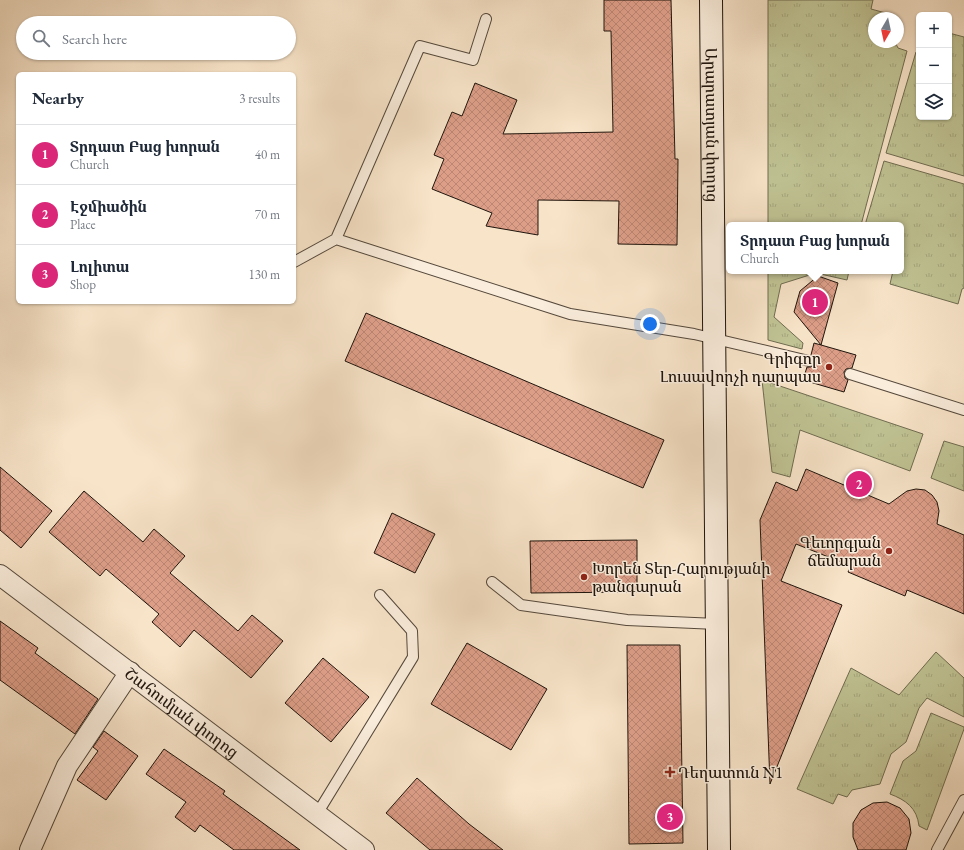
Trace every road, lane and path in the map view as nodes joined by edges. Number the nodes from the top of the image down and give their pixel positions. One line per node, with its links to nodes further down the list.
1 (711, 0): 5 (main road, Արարատյան փողոց)
2 (486, 19): 3 (lane)
3 (336, 239): 4 (lane); 5 (lane)
4 (296, 261)
5 (714, 339): 6 (lane); 12 (main road, Արարատյան փողոց)
6 (809, 361)
7 (850, 374): 8 (lane)
8 (964, 410)
9 (0, 576): 13 (street, Շահումյան փողոց)
10 (492, 582): 12 (lane)
11 (380, 595): 15 (lane)
12 (717, 624): 18 (main road, Արարատյան փողոց)
13 (130, 672): 15 (street, Շահումյան փողոց); 16 (street)
14 (964, 800): 19 (lane)
15 (317, 814): 17 (street, Շահումյան փողոց)
16 (30, 850)
17 (364, 850)
18 (719, 850)
19 (937, 850)

